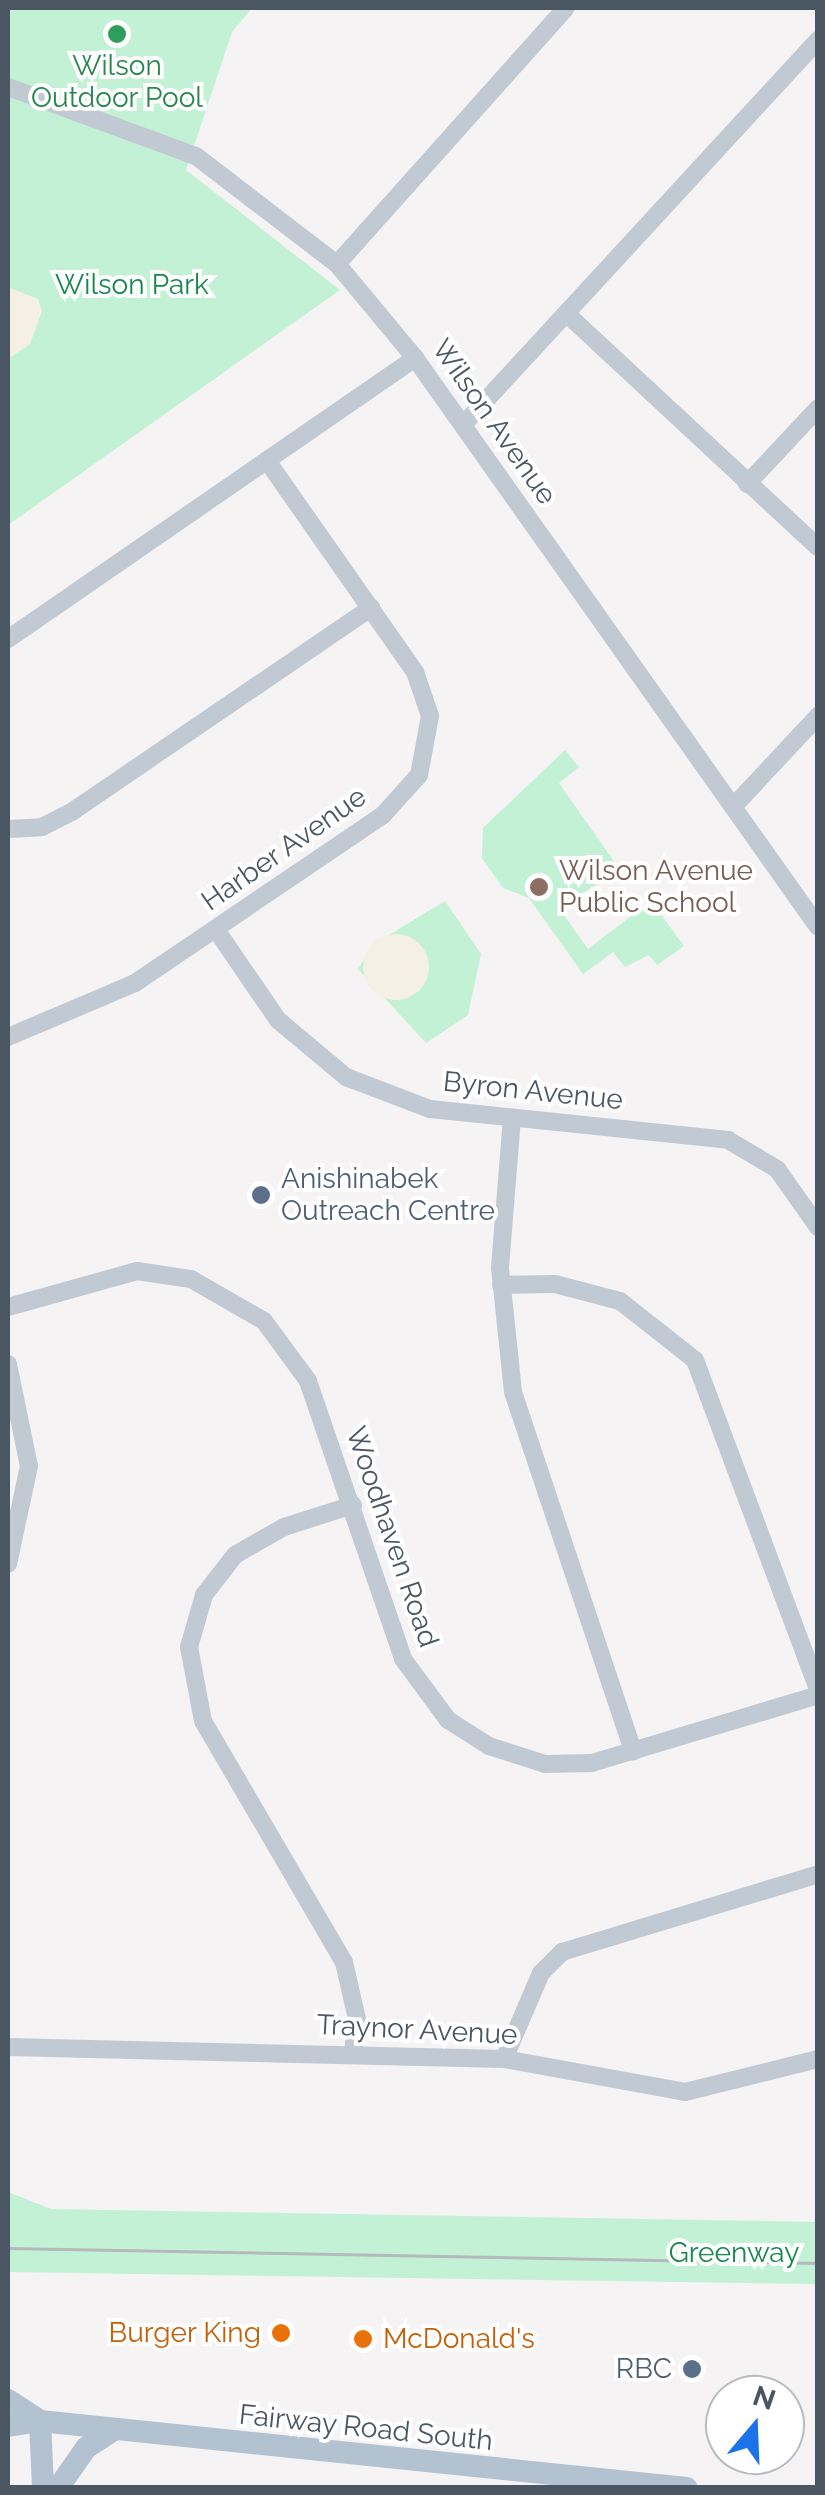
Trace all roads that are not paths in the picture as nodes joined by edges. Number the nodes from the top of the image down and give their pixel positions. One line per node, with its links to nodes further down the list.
1 (566, 8): 4 (street)
2 (818, 40): 5 (street)
3 (8, 87): 4 (street, Wilson Avenue)
4 (337, 264): 6 (street, Wilson Avenue)
5 (568, 314): 8 (street); 10 (street)
6 (416, 358): 8 (street, Wilson Avenue); 9 (street)
7 (818, 408): 10 (street)
8 (464, 425): 15 (street, Wilson Avenue)
9 (268, 461): 12 (street, Harber Avenue); 13 (street)
10 (747, 484): 11 (street)
11 (818, 547)
12 (371, 608): 16 (street); 18 (street, Harber Avenue)
13 (8, 639)
14 (818, 716): 15 (street)
15 (732, 807): 17 (street, Wilson Avenue)
16 (8, 829)
17 (818, 927)
18 (217, 930): 19 (street, Harber Avenue); 20 (street, Byron Avenue)
19 (8, 1037)
20 (512, 1118): 21 (street, Byron Avenue); 22 (street)
21 (818, 1227)
22 (501, 1285): 27 (street); 28 (street)
23 (8, 1307): 25 (street, Woodhaven Road)
24 (8, 1364): 26 (street)
25 (353, 1505): 28 (street, Woodhaven Road); 31 (street)
26 (8, 1564)
27 (818, 1692): 28 (street, Woodhaven Road)
28 (633, 1751)
29 (818, 1874): 32 (street)
30 (8, 2047): 31 (street, Traynor Avenue)
31 (354, 2053): 32 (street, Traynor Avenue)
32 (504, 2059): 33 (street, Traynor Avenue)
33 (818, 2060)
34 (8, 2400): 35 (main road)
35 (40, 2421): 36 (main road); 37 (main road, Fairway Road South); 38 (main road)
36 (8, 2426)
37 (112, 2430): 39 (main road); 40 (main road, Fairway Road South)
38 (44, 2488)
39 (58, 2488)
40 (687, 2488)

